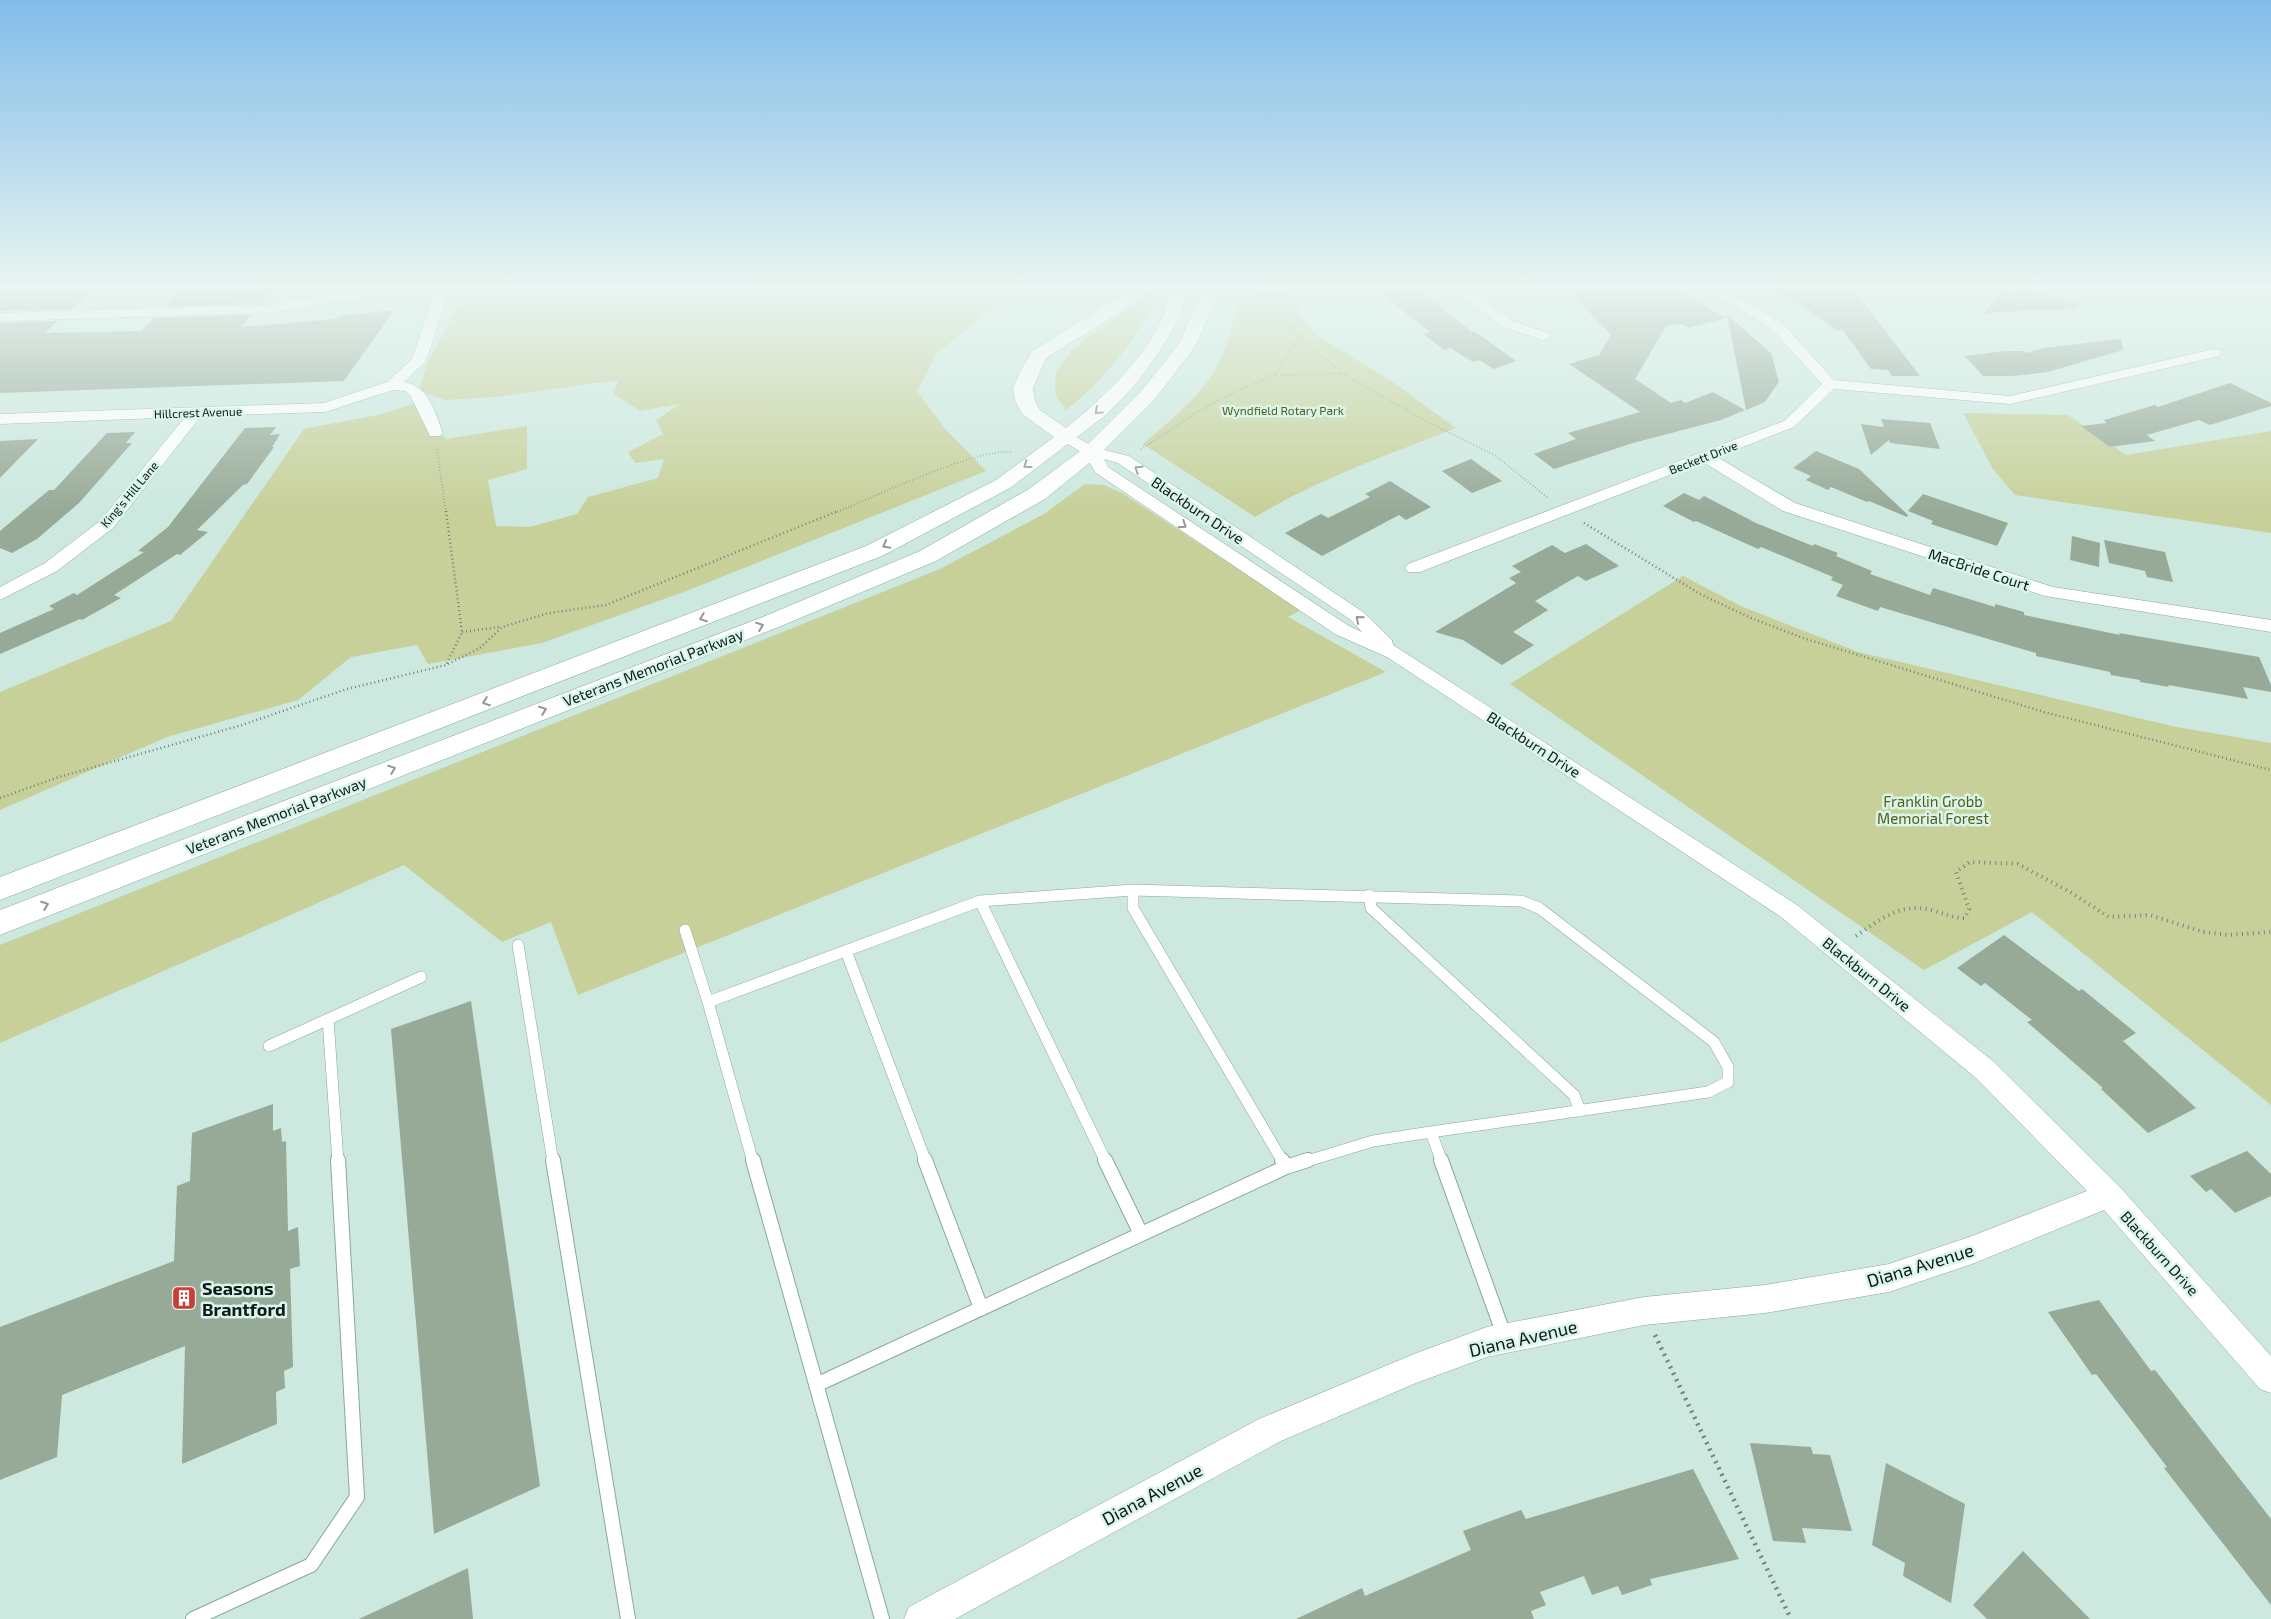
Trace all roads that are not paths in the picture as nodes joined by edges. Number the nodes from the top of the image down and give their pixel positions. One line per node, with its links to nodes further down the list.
1 (419, 361): 8 (street)
2 (1035, 361): 12 (main road)
3 (1144, 361): 12 (main road, Veterans Memorial Parkway, one-way to 12)
4 (1177, 361): 13 (main road, Veterans Memorial Parkway)
5 (1809, 361): 7 (street)
6 (2178, 361): 7 (street)
7 (1830, 384): 14 (street, Beckett Drive)
8 (392, 386): 9 (street, Hillcrest Avenue); 11 (street)
9 (196, 413): 10 (street, Hillcrest Avenue); 16 (street, King's Hill Lane)
10 (0, 419)
11 (435, 434)
12 (1067, 437): 13 (street, Blackburn Drive); 19 (main road, Veterans Memorial Parkway, one-way to 19)
13 (1091, 452): 18 (street, Blackburn Drive, one-way to 18); 18 (street, Blackburn Drive, one-way to 13); 23 (main road, Veterans Memorial Parkway, one-way to 13)
14 (1704, 456): 15 (street, Beckett Drive); 17 (street, MacBride Court)
15 (1414, 568)
16 (0, 594)
17 (2271, 626)
18 (1394, 653): 34 (street, Blackburn Drive)
19 (0, 889)
20 (1133, 890): 21 (lane); 22 (lane); 33 (lane)
21 (1369, 895): 31 (lane); 31 (lane)
22 (980, 902): 26 (lane); 35 (lane)
23 (0, 923)
24 (685, 930): 28 (lane)
25 (518, 945): 41 (lane)
26 (846, 951): 28 (lane); 36 (lane)
27 (421, 977): 29 (lane)
28 (708, 1002): 39 (lane)
29 (328, 1019): 30 (lane); 40 (lane)
30 (268, 1046)
31 (1580, 1110): 32 (lane)
32 (1431, 1132): 33 (lane); 37 (lane)
33 (1286, 1167): 35 (lane)
34 (2109, 1196): 37 (street, Diana Avenue); 38 (street, Blackburn Drive)
35 (1141, 1234): 36 (lane)
36 (982, 1308): 39 (lane)
37 (1505, 1339): 43 (street, Diana Avenue)
38 (2271, 1378)
39 (816, 1385): 42 (lane)
40 (193, 1619)
41 (628, 1619)
42 (882, 1619)
43 (922, 1619)

